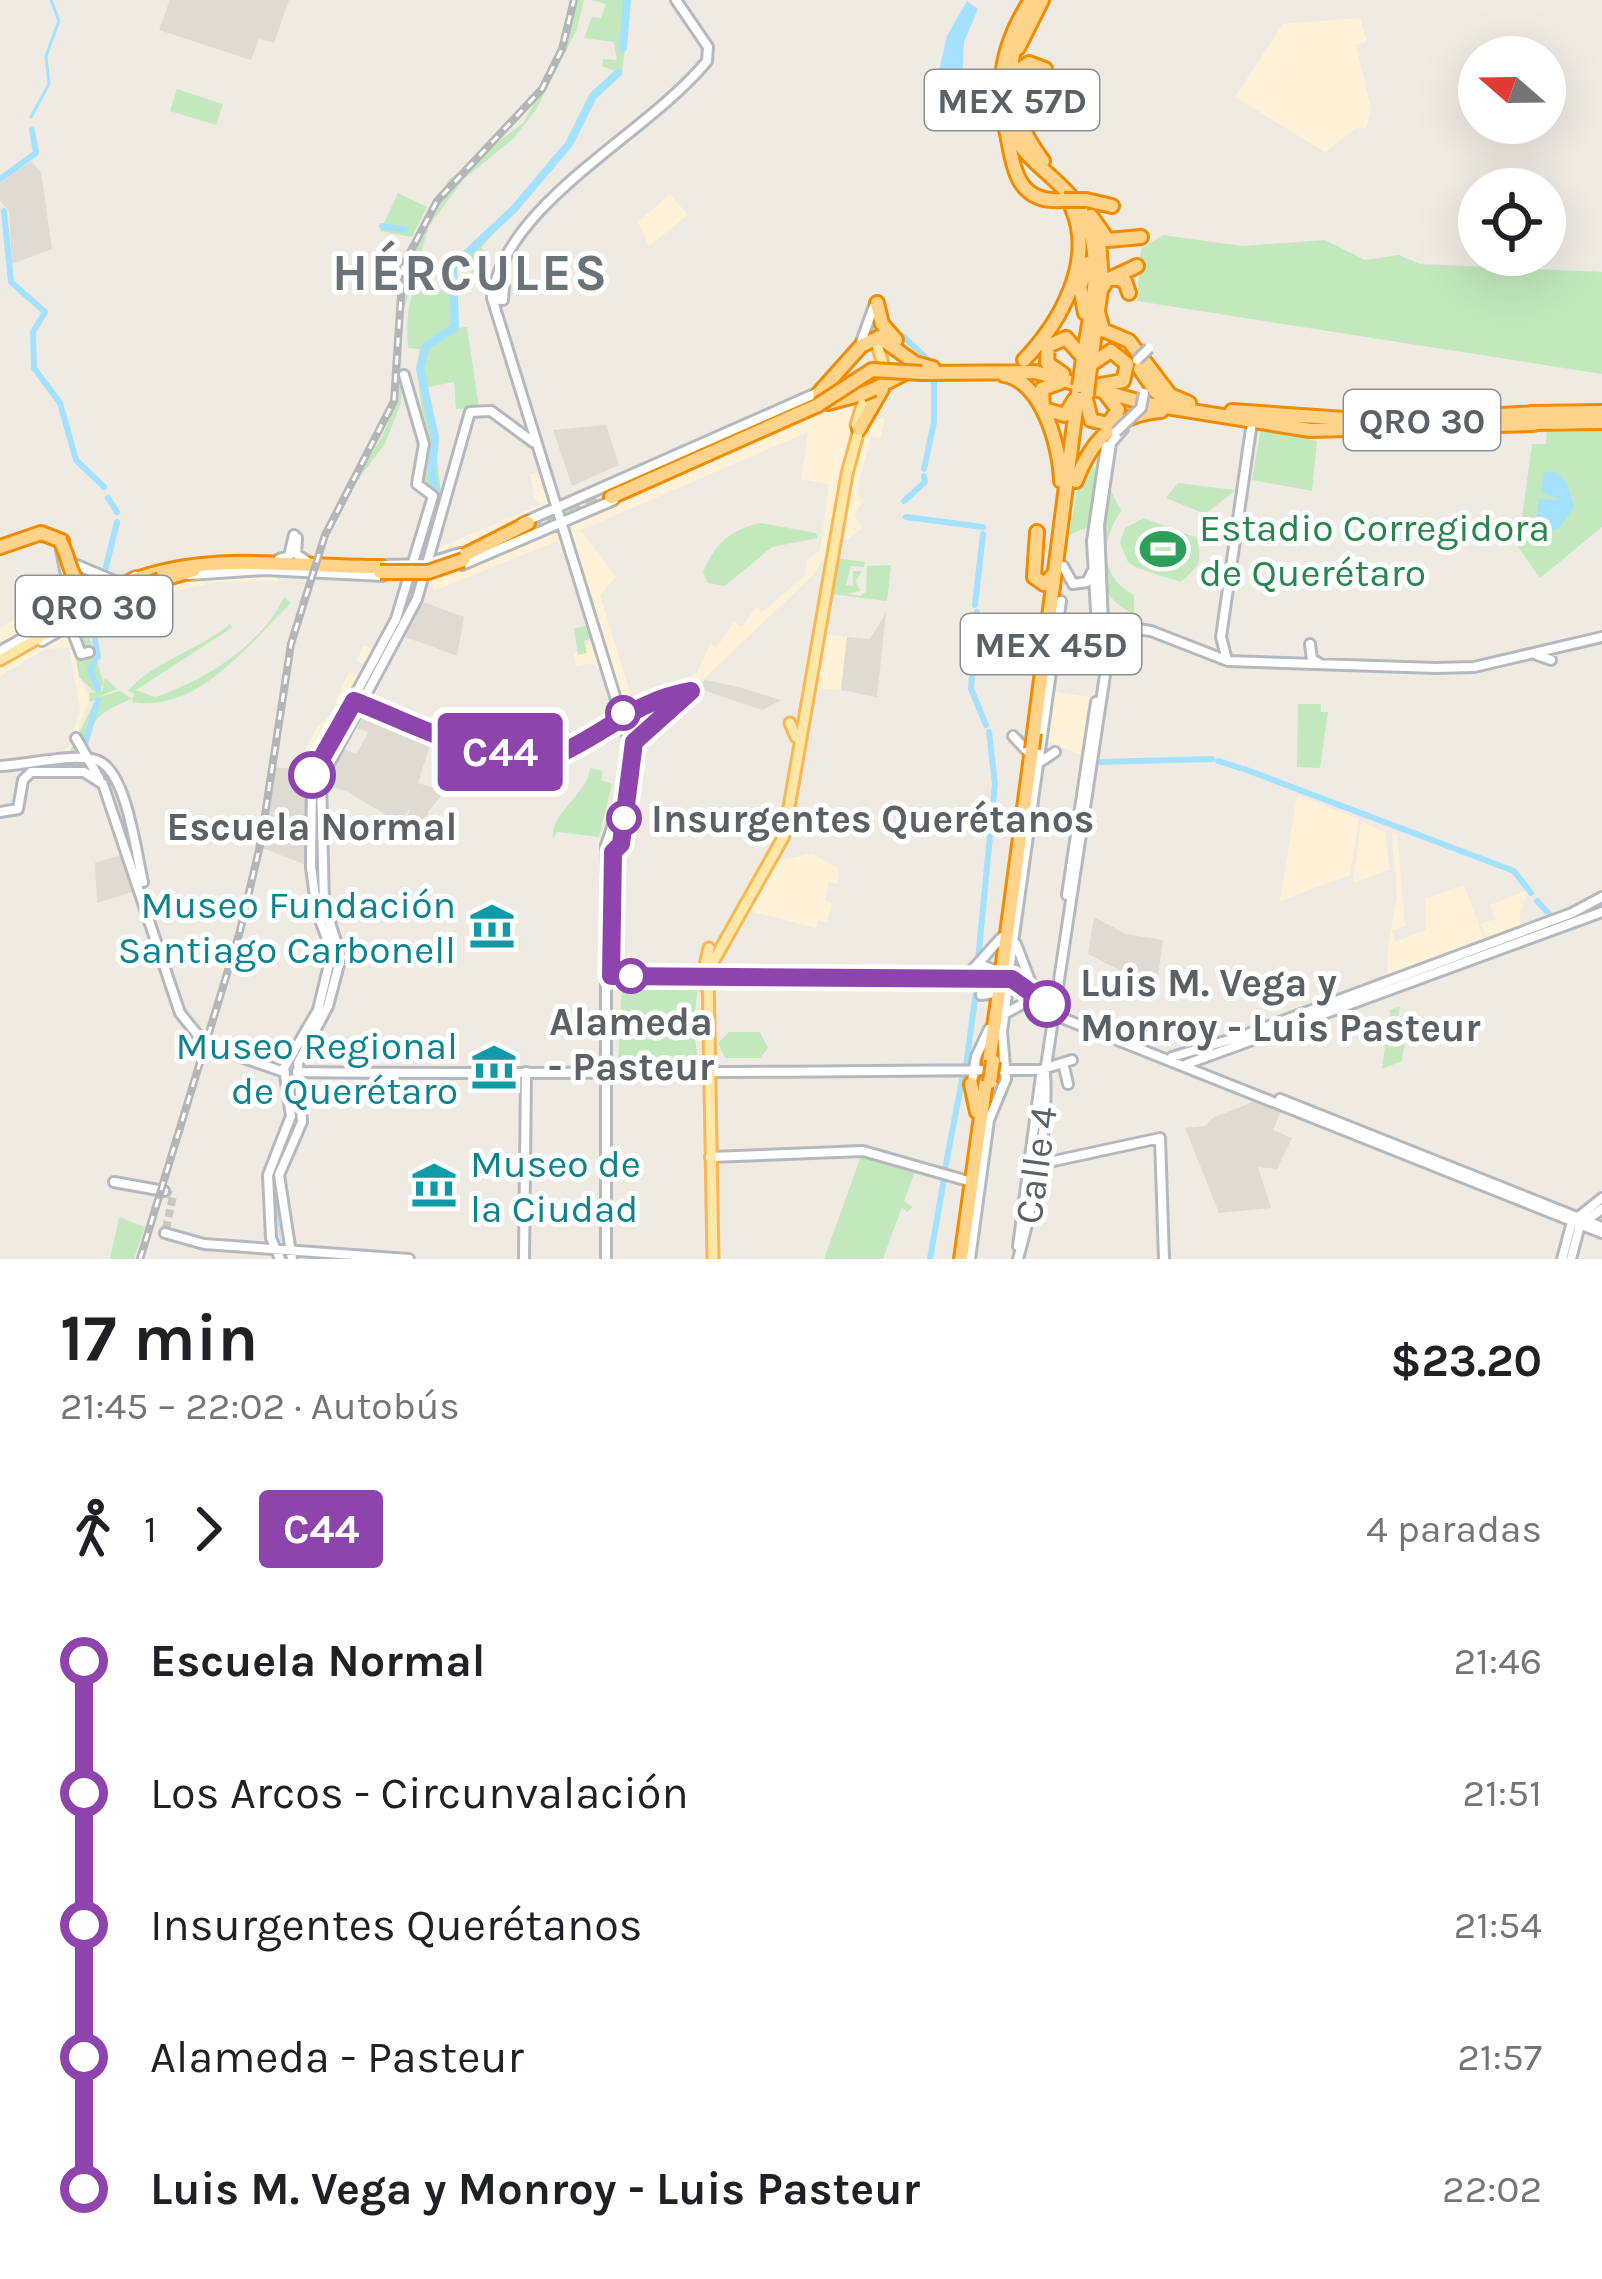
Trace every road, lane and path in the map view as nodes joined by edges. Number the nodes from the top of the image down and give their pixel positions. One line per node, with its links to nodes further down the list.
1 (677, 0): 20 (main road); 34 (main road)
2 (1037, 0): 4 (highway, MEX 57D); 5 (highway, MEX 57D)
3 (1045, 69): 4 (highway)
4 (1007, 77): 5 (highway); 6 (highway, MEX 57D); 8 (highway)
5 (1020, 120): 10 (highway, MEX 57D)
6 (1022, 147): 7 (highway); 22 (highway, MEX 57D)
7 (1048, 179): 8 (highway); 9 (highway)
8 (1022, 185): 9 (highway)
9 (1066, 200): 10 (highway, bridge); 22 (highway); 26 (highway)
10 (1088, 201): 11 (highway); 12 (highway, MEX 57D); 13 (highway)
11 (1112, 206)
12 (1096, 232): 18 (highway); 24 (highway, MEX 57D)
13 (1137, 238)
14 (1087, 265): 24 (highway)
15 (1137, 266): 16 (highway)
16 (1113, 278): 18 (highway); 19 (highway)
17 (503, 287): 20 (main road)
18 (1101, 291): 22 (highway)
19 (1129, 293)
20 (496, 299): 34 (main road)
21 (874, 307): 23 (main road); 29 (highway); 35 (main road)
22 (1094, 311): 24 (highway); 32 (highway); 37 (highway)
23 (876, 342): 28 (highway); 29 (highway); 33 (highway); 33 (highway)
24 (1087, 344): 32 (highway, MEX 57D)
25 (1147, 346): 27 (main road, bridge)
26 (1024, 360)
27 (1137, 361): 36 (highway); 52 (main road, bridge)
28 (847, 363): 33 (highway); 35 (highway)
29 (926, 371): 30 (highway); 33 (highway); 49 (highway)
30 (977, 372): 32 (highway, QRO 30); 50 (highway, QRO 30, bridge); 71 (highway)
31 (404, 375): 69 (main road)
32 (1084, 382): 36 (highway, QRO 30); 59 (highway); 71 (highway, MEX 57D)
33 (871, 389): 35 (highway); 49 (main road)
34 (520, 392): 54 (main road)
35 (814, 401): 42 (main road); 49 (main road)
36 (1174, 408): 37 (highway, QRO 30); 46 (highway, QRO 30); 46 (highway); 52 (highway); 57 (highway)
37 (1223, 410): 39 (highway, QRO 30)
38 (1602, 412): 44 (highway, QRO 30)
39 (1283, 416): 41 (highway); 43 (highway, QRO 30)
40 (1420, 416): 41 (highway, QRO 30); 45 (highway); 47 (highway, QRO 30)
41 (1375, 417): 43 (highway, QRO 30)
42 (782, 418): 50 (highway); 56 (main road); 60 (main road)
43 (1308, 418): 44 (highway, QRO 30)
44 (1535, 418): 45 (highway, QRO 30); 48 (highway, QRO 30); 53 (highway, QRO 30)
45 (1483, 420): 47 (highway, QRO 30); 51 (highway)
46 (1254, 421): 53 (highway, QRO 30); 109 (main road); 109 (main road)
47 (1448, 421): 51 (highway, QRO 30)
48 (1602, 422)
49 (858, 426): 122 (main road); 143 (main road)
50 (755, 429): 55 (highway, QRO 30); 56 (highway, QRO 30)
51 (1402, 429): 53 (highway, QRO 30)
52 (1121, 430): 58 (main road); 62 (main road)
53 (1318, 430)
54 (537, 442): 63 (main road); 69 (main road)
55 (697, 453): 56 (highway); 56 (highway, QRO 30)
56 (671, 465): 60 (highway); 61 (main road)
57 (1082, 465): 58 (main road); 59 (highway)
58 (1100, 478): 62 (main road)
59 (1076, 481): 71 (highway)
60 (633, 490): 64 (main road)
61 (578, 500): 63 (main road); 64 (main road)
62 (1099, 505): 86 (main road); 102 (main road)
63 (554, 509): 65 (main road); 66 (main road); 73 (main road)
64 (584, 515): 65 (main road)
65 (562, 524): 66 (main road); 142 (main road)
66 (532, 529): 68 (highway, QRO 30); 76 (main road)
67 (1037, 532): 71 (highway)
68 (505, 539): 73 (highway, QRO 30); 76 (highway)
69 (424, 542): 81 (main road); 82 (main road)
70 (61, 543): 72 (highway); 87 (highway, bridge); 92 (highway, bridge); 93 (main road)
71 (1062, 545): 86 (main road); 95 (highway); 99 (highway); 124 (highway, MEX 45D); 124 (highway, MEX 45D)
72 (1, 547)
73 (463, 556): 81 (main road); 85 (highway, QRO 30, bridge)
74 (249, 557): 75 (main road); 80 (highway)
75 (229, 558): 78 (highway); 87 (main road)
76 (481, 558): 89 (main road)
77 (308, 561): 80 (main road); 80 (main road); 85 (main road)
78 (210, 562): 80 (highway, QRO 30); 87 (highway, QRO 30)
79 (72, 563): 92 (main road)
80 (274, 564): 84 (main road); 84 (main road); 85 (highway, QRO 30); 87 (main road)
81 (429, 564): 82 (main road); 89 (main road); 90 (main road)
82 (408, 565): 85 (main road); 91 (main road)
83 (324, 569): 85 (highway, QRO 30); 87 (highway, QRO 30); 88 (highway)
84 (296, 570): 88 (main road)
85 (387, 570): 88 (main road); 91 (main road)
86 (1093, 570): 112 (main road)
87 (180, 571): 92 (highway); 97 (main road, QRO 30); 108 (main road, QRO 30)
88 (339, 573)
89 (437, 574): 90 (main road)
90 (422, 577): 91 (main road); 94 (main road)
91 (406, 579): 94 (main road); 119 (main road)
92 (128, 580): 96 (main road)
93 (69, 583): 96 (main road); 96 (main road); 98 (main road)
94 (418, 592): 119 (main road)
95 (1061, 601): 124 (main road)
96 (81, 604): 98 (main road)
97 (98, 607): 100 (main road); 101 (main road); 108 (main road, QRO 30)
98 (60, 616): 108 (main road)
99 (1045, 619): 124 (main road)
100 (71, 624): 105 (main road); 106 (main road)
101 (88, 627)
102 (1102, 628): 109 (main road); 112 (main road)
103 (1602, 640): 104 (main road)
104 (1562, 646): 107 (main road); 107 (main road); 107 (main road)
105 (29, 648): 108 (main road)
106 (89, 652)
107 (1536, 653): 114 (main road); 118 (main road)
108 (0, 658)
109 (1227, 660): 110 (main road); 115 (main road)
110 (1298, 663): 111 (main road); 111 (main road)
111 (1321, 664): 113 (main road)
112 (1102, 666): 151 (main road, Calle 4)
113 (1385, 666): 114 (main road); 115 (main road); 116 (main road)
114 (1445, 668): 117 (main road); 118 (main road)
115 (1374, 670): 116 (main road)
116 (1397, 671): 117 (main road)
117 (1424, 672): 118 (main road)
118 (1463, 673)
119 (358, 701): 157 (main road)
120 (790, 723): 122 (main road)
121 (1013, 736): 124 (main road)
122 (796, 737): 143 (main road)
123 (76, 738): 126 (main road)
124 (1035, 745): 125 (main road); 131 (highway, MEX 45D); 133 (main road); 133 (main road)
125 (1055, 752)
126 (86, 760): 128 (main road); 129 (main road); 130 (main road)
127 (0, 766): 128 (main road)
128 (39, 768): 130 (main road); 132 (main road)
129 (116, 775): 130 (main road); 134 (main road)
130 (102, 783): 134 (main road)
131 (1026, 811): 133 (highway); 138 (highway, MEX 45D); 147 (highway, MEX 45D)
132 (0, 812)
133 (1022, 840): 136 (main road); 138 (main road)
134 (132, 851): 157 (main road)
135 (1602, 897): 139 (main road)
136 (1020, 902): 138 (highway)
137 (1602, 912): 140 (main road)
138 (1010, 937): 144 (main road); 147 (highway, MEX 45D); 149 (main road)
139 (1447, 959): 140 (main road); 146 (main road)
140 (1449, 971): 150 (main road)
141 (1382, 972): 146 (main road)
142 (610, 977): 143 (main road); 158 (main road)
143 (704, 979): 145 (main road); 164 (main road)
144 (964, 979): 145 (main road); 147 (main road)
145 (801, 980): 147 (main road)
146 (1390, 980): 148 (main road)
147 (1002, 982): 149 (main road); 152 (main road); 152 (main road); 155 (highway, MEX 45D)
148 (1359, 993): 150 (main road); 153 (main road)
149 (1036, 999): 151 (main road); 152 (main road)
150 (1357, 1005): 154 (main road)
151 (1055, 1013): 156 (main road); 160 (main road, Calle 4); 167 (main road)
152 (999, 1021): 155 (highway); 155 (main road); 165 (main road)
153 (1242, 1036): 154 (main road); 156 (main road)
154 (1247, 1046): 156 (main road)
155 (989, 1054): 162 (main road); 165 (highway, MEX 45D, bridge); 166 (main road)
156 (1186, 1057): 167 (main road)
157 (291, 1070): 161 (main road); 177 (main road)
158 (610, 1070): 161 (main road); 164 (main road); 185 (main road)
159 (1020, 1071): 160 (main road); 165 (main road); 165 (main road)
160 (1043, 1071): 163 (main road); 171 (main road, Calle 4)
161 (526, 1072): 184 (main road)
162 (958, 1072): 164 (main road); 166 (main road)
163 (1067, 1072)
164 (706, 1073): 170 (main road); 186 (main road)
165 (1000, 1075): 166 (main road); 168 (highway, MEX 45D); 169 (highway, MEX 45D)
166 (971, 1076): 169 (highway); 172 (main road)
167 (1244, 1089): 178 (main road)
168 (986, 1106): 169 (highway); 181 (highway, MEX 45D)
169 (981, 1134): 172 (highway); 172 (main road); 187 (highway, MEX 45D)
170 (710, 1155): 172 (main road); 186 (main road)
171 (1034, 1158): 188 (main road, Calle 4); 189 (main road)
172 (971, 1179): 181 (highway)
173 (114, 1182): 174 (main road)
174 (164, 1191)
175 (1602, 1198): 178 (main road)
176 (1602, 1209): 178 (main road)
177 (275, 1214): 182 (main road); 182 (main road)
178 (1574, 1219): 179 (main road); 190 (main road); 191 (main road)
179 (1602, 1230)
180 (165, 1233): 182 (main road)
181 (967, 1237): 187 (highway, MEX 45D)
182 (282, 1253): 183 (main road)
183 (409, 1259)
184 (524, 1259)
185 (608, 1259)
186 (710, 1259)
187 (964, 1259)
188 (1017, 1259)
189 (1164, 1259)
190 (1562, 1259)
191 (1571, 1259)

